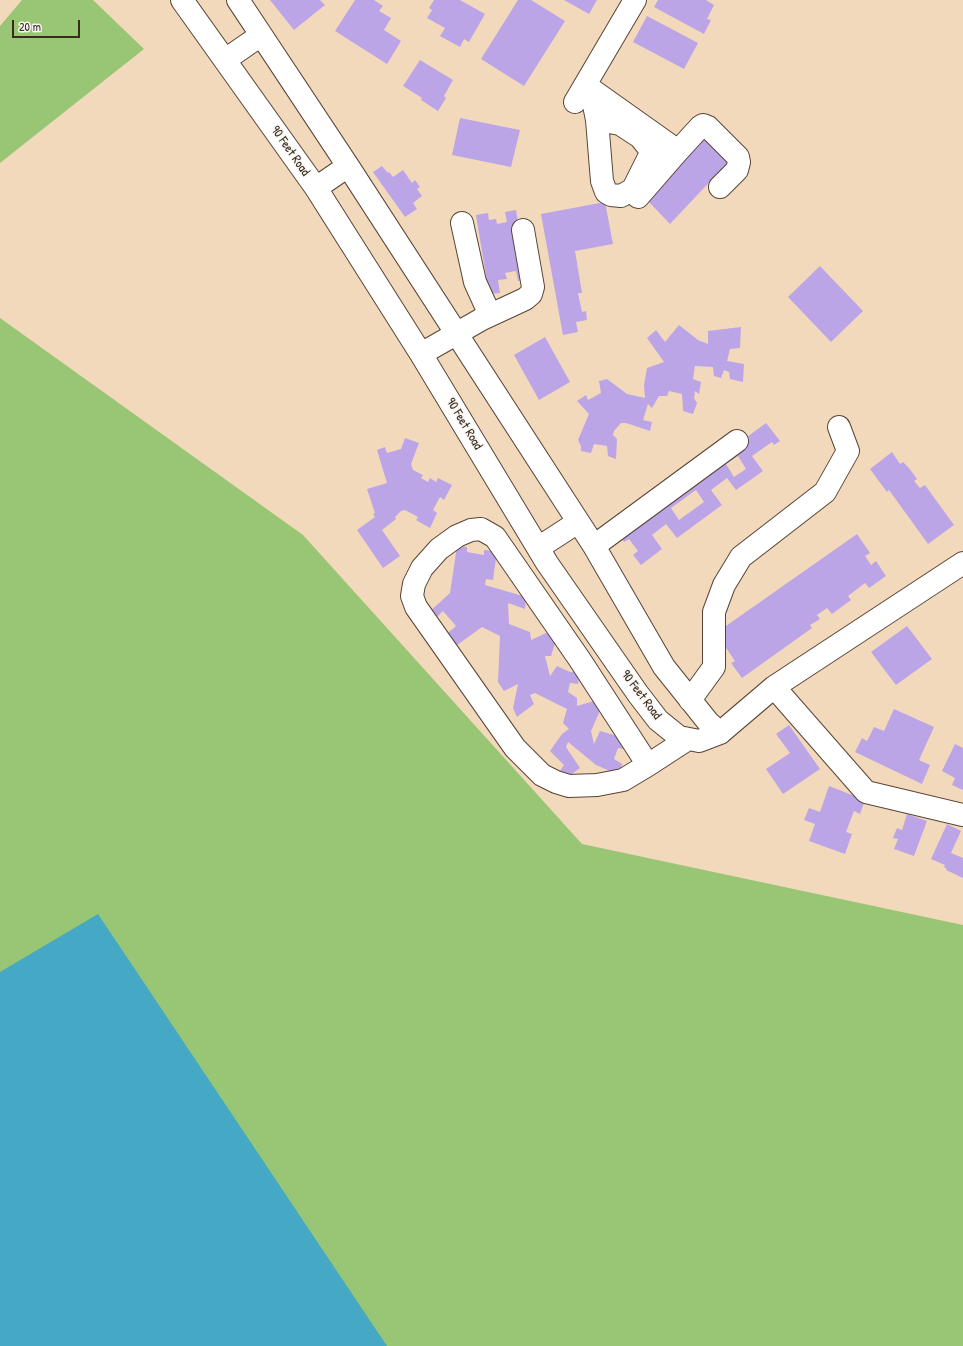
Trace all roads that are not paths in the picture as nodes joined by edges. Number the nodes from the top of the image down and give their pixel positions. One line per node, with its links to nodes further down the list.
1 (182, 0): 5 (street, 90 Feet Road)
2 (238, 0): 4 (street)
3 (635, 0): 6 (street)
4 (261, 35): 5 (street); 9 (street)
5 (225, 60): 11 (street, 90 Feet Road)
6 (580, 94): 7 (street); 8 (street)
7 (597, 120)
8 (678, 151): 10 (street); 12 (street)
9 (348, 166): 11 (street); 16 (street)
10 (720, 187)
11 (316, 188): 17 (street, 90 Feet Road)
12 (631, 206)
13 (462, 223): 15 (street)
14 (523, 230): 15 (street)
15 (490, 315): 16 (street)
16 (457, 333): 17 (street); 20 (street)
17 (422, 354): 22 (street, 90 Feet Road)
18 (839, 427): 28 (street)
19 (737, 441): 21 (street)
20 (578, 522): 21 (street); 22 (street)
21 (594, 546): 28 (street)
22 (542, 556): 24 (street); 25 (street, 90 Feet Road)
23 (963, 563): 27 (street)
24 (524, 578): 26 (street); 33 (street)
25 (604, 644): 26 (street); 29 (street, 90 Feet Road)
26 (580, 660): 30 (street)
27 (774, 688): 31 (street); 34 (street)
28 (690, 700): 31 (street)
29 (644, 701): 30 (street); 32 (street, 90 Feet Road)
30 (619, 719): 33 (street)
31 (720, 733): 32 (street)
32 (688, 739): 33 (street)
33 (648, 765)
34 (963, 815)

